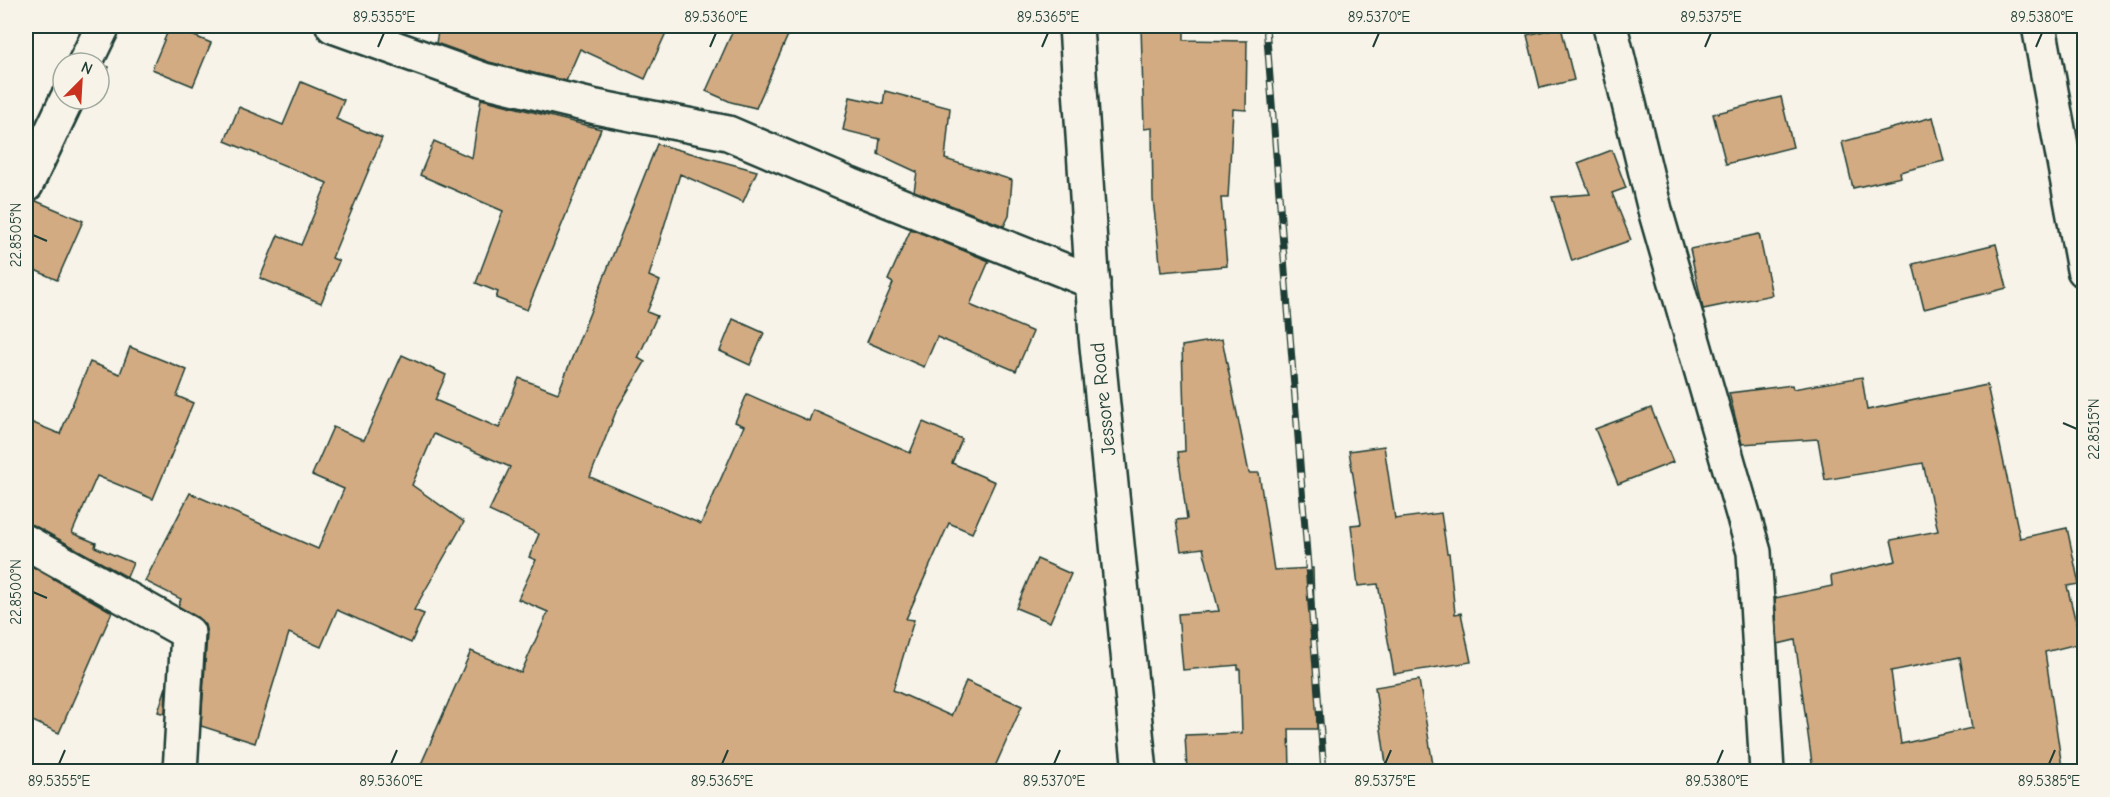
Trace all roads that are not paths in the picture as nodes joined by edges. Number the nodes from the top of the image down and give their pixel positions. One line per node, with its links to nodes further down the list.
1 (103, 26): 6 (main road)
2 (333, 26): 10 (main road)
3 (1076, 26): 10 (main road, Jessore Road)
4 (1610, 26): 14 (main road)
5 (2038, 26): 9 (main road)
6 (91, 51)
7 (62, 111): 8 (main road)
8 (26, 185)
9 (2083, 249)
10 (1093, 282): 13 (main road, Jessore Road)
11 (26, 542): 12 (main road)
12 (180, 771)
13 (1140, 771)
14 (1767, 771)

